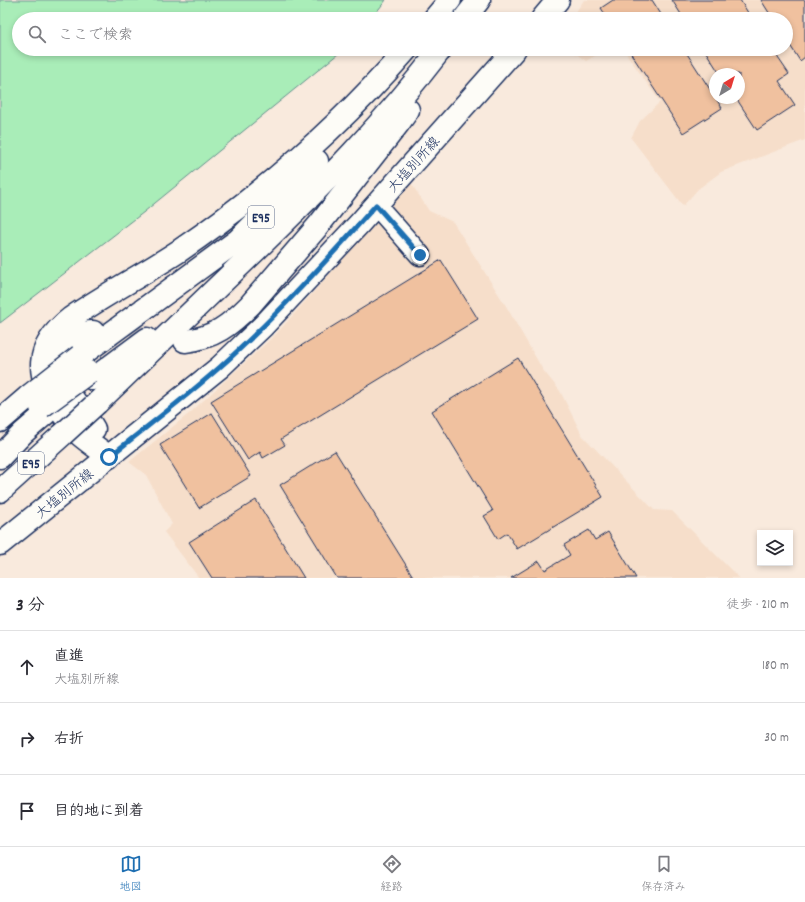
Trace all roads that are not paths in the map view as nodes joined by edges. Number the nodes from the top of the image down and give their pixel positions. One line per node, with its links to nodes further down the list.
1 (452, 0): 4 (main road); 5 (main road)
2 (479, 0): 6 (main road); 7 (main road)
3 (558, 0): 8 (main road)
4 (441, 12)
5 (443, 12)
6 (470, 12)
7 (472, 12)
8 (548, 12)
9 (401, 56): 23 (main road)
10 (409, 56): 15 (main road, E95)
11 (435, 56): 15 (main road, E95)
12 (443, 56): 18 (main road)
13 (510, 56): 14 (main road, 大塩別所線)
14 (376, 205): 16 (lane); 23 (main road, 大塩別所線)
15 (245, 247): 19 (main road, E95, bridge); 24 (main road, E95, bridge)
16 (420, 255)
17 (93, 332): 23 (main road)
18 (185, 341)
19 (38, 406): 20 (main road, E95); 21 (main road, E95); 22 (main road, E95)
20 (0, 421)
21 (0, 445)
22 (0, 457)
23 (109, 457): 25 (main road, 大塩別所線)
24 (0, 491)
25 (0, 544)

